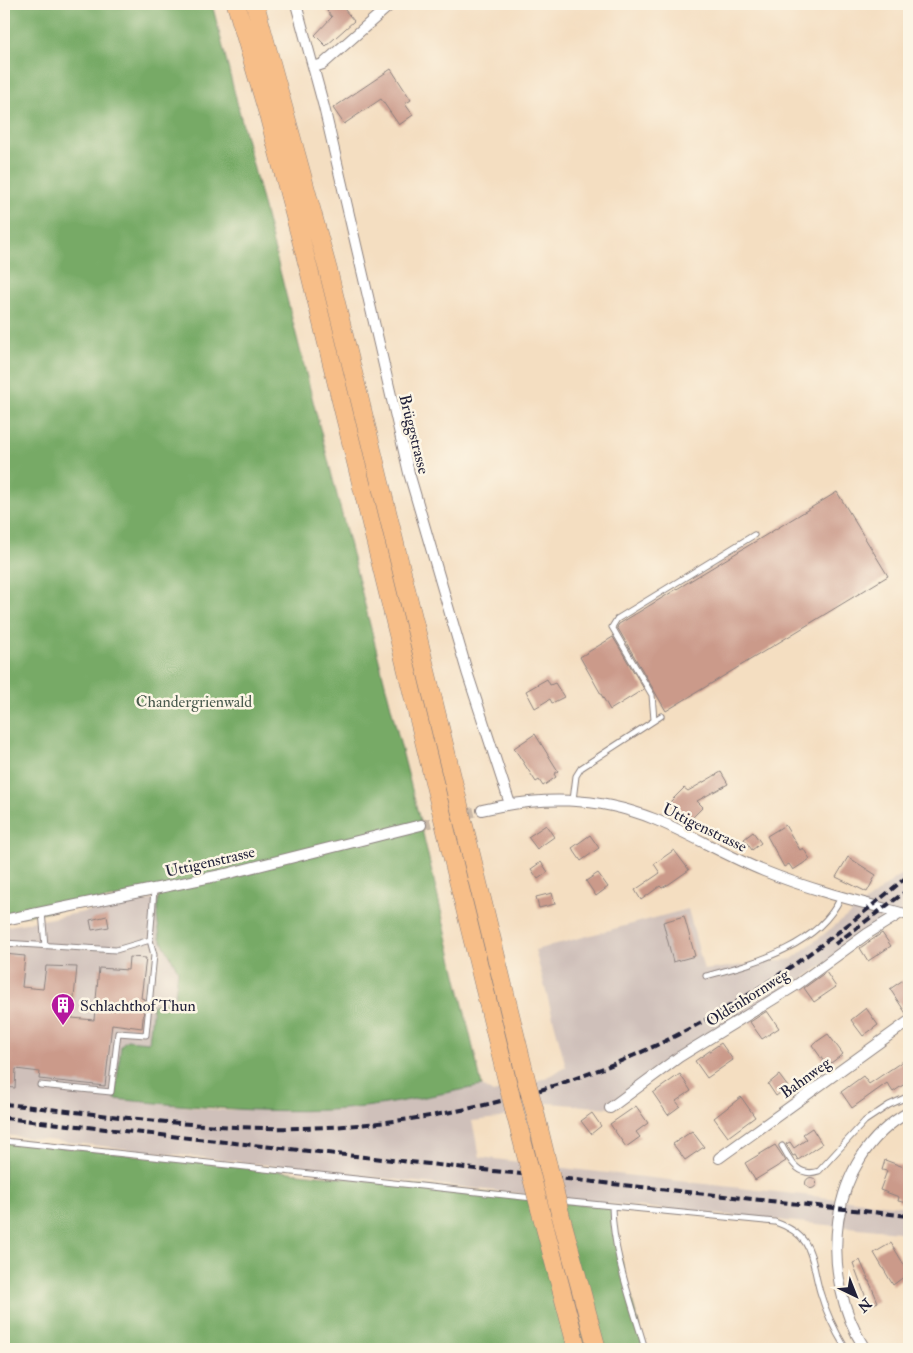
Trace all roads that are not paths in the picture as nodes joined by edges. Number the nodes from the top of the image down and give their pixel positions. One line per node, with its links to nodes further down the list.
1 (236, 4): 30 (highway, bridge)
2 (255, 4): 30 (highway, bridge)
3 (296, 4): 5 (street, Brüggstrasse)
4 (392, 4): 5 (street)
5 (314, 67): 10 (street, Brüggstrasse)
6 (754, 535): 8 (lane)
7 (661, 716): 8 (lane)
8 (654, 720): 9 (lane)
9 (573, 800): 10 (street, Uttigenstrasse); 14 (street, Uttigenstrasse)
10 (510, 804): 11 (street, Uttigenstrasse)
11 (482, 810)
12 (422, 825): 13 (street, Uttigenstrasse)
13 (154, 890): 15 (street, Uttigenstrasse); 18 (lane)
14 (842, 897): 16 (street, Uttigenstrasse); 21 (lane)
15 (42, 912): 17 (street, Uttigenstrasse); 20 (lane)
16 (905, 914): 25 (street, Oldenhornweg)
17 (4, 920)
18 (150, 940): 20 (lane); 23 (lane)
19 (4, 943): 20 (lane)
20 (45, 946)
21 (706, 976)
22 (909, 1021): 29 (street, Bahnweg)
23 (40, 1085)
24 (909, 1096): 28 (lane)
25 (610, 1108)
26 (909, 1112): 37 (street)
27 (4, 1141): 30 (lane)
28 (782, 1146)
29 (719, 1158)
30 (549, 1205): 31 (lane); 33 (highway); 34 (highway)
31 (612, 1207): 35 (lane); 36 (lane)
32 (909, 1345): 38 (lane)
33 (577, 1349)
34 (597, 1349)
35 (645, 1349)
36 (846, 1349)
37 (865, 1349)
38 (907, 1349)

